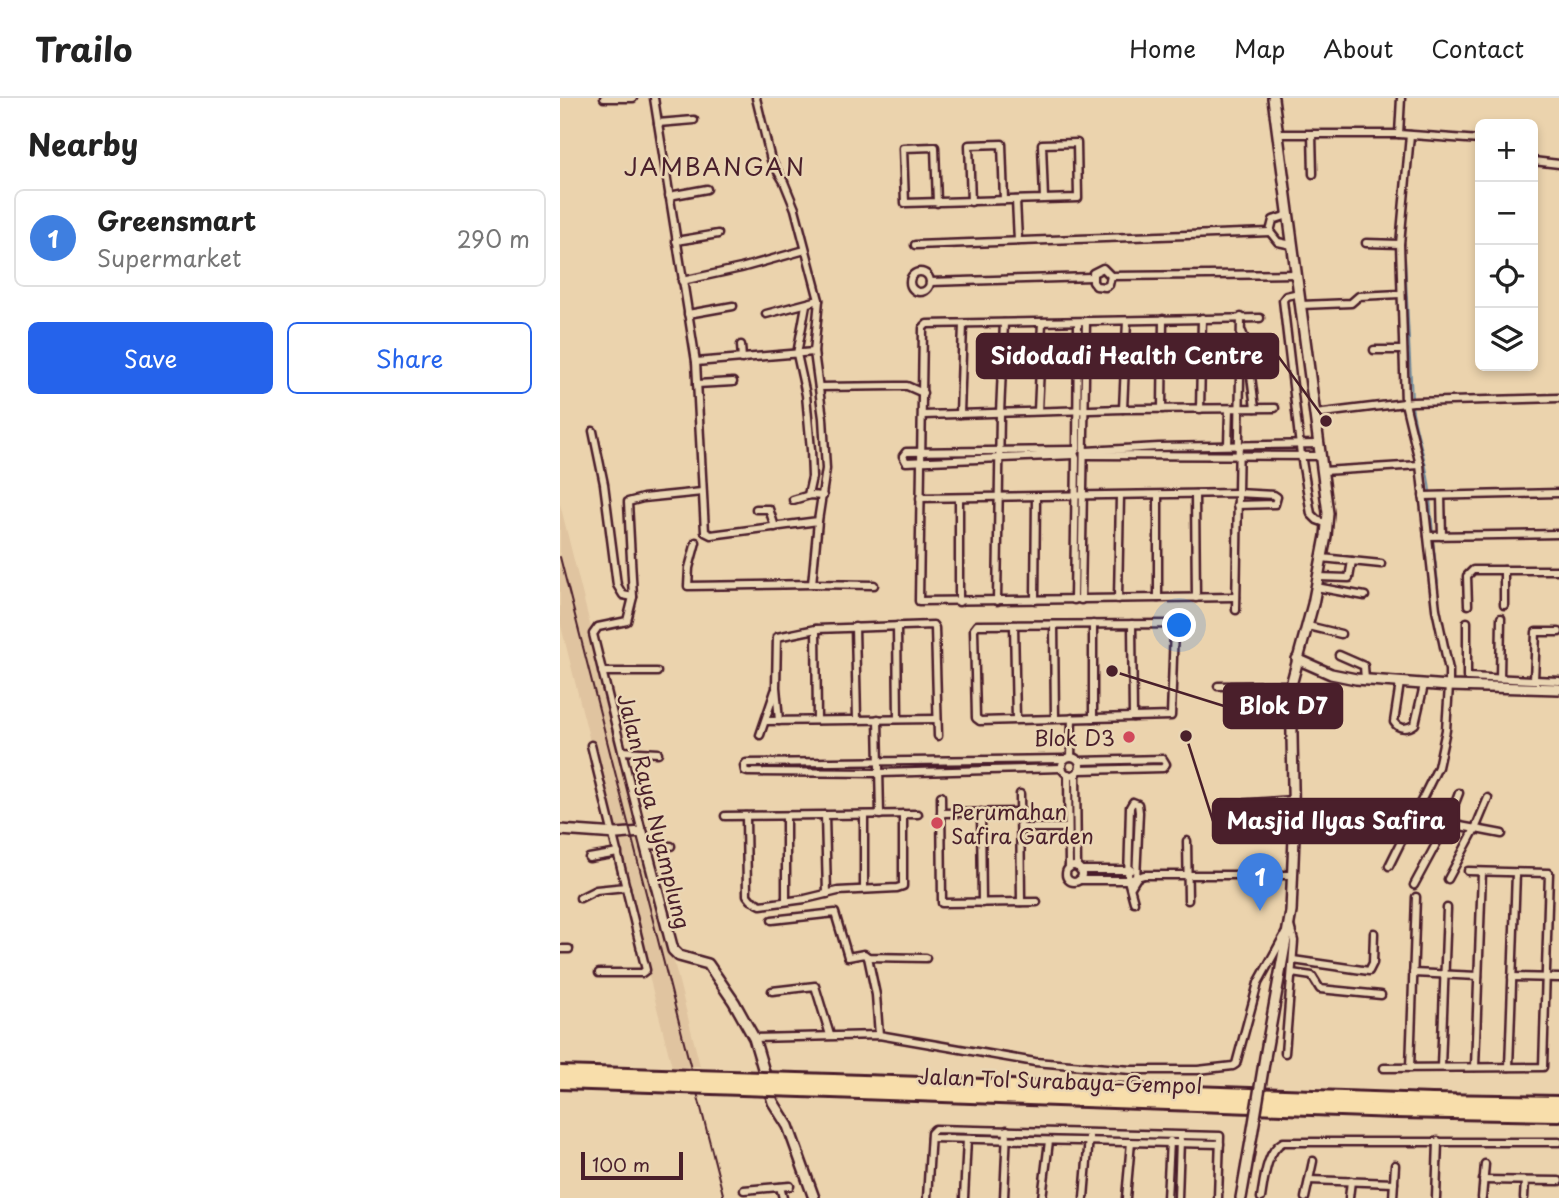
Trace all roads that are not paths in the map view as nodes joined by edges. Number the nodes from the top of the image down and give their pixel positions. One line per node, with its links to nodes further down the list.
1 (604, 98): 2 (street)
2 (633, 98)
3 (654, 98): 8 (street)
4 (756, 98): 33 (street)
5 (1273, 98): 9 (street)
6 (1401, 98): 11 (street)
7 (694, 120): 8 (street)
8 (658, 123): 18 (street)
9 (1277, 134): 10 (street); 24 (street)
10 (1312, 134): 11 (street); 16 (street)
11 (1399, 134): 12 (street)
12 (1410, 135): 13 (street); 30 (street)
13 (1475, 140)
14 (1538, 162): 15 (street)
15 (1559, 164)
16 (1313, 174)
17 (707, 189): 18 (street)
18 (669, 196): 27 (street)
19 (1044, 199): 19 (street); 20 (street)
20 (1016, 200): 22 (street); 28 (street)
21 (971, 201): 22 (street); 22 (street); 23 (street)
22 (1004, 201)
23 (937, 202): 23 (street)
24 (1288, 215): 25 (street); 32 (street)
25 (1270, 232): 28 (street); 32 (street)
26 (718, 234): 27 (street)
27 (676, 241): 37 (street)
28 (1018, 241): 31 (street)
29 (1366, 243): 30 (street)
30 (1400, 244): 40 (street)
31 (915, 245)
32 (1292, 245): 34 (street)
33 (799, 251): 37 (street); 41 (street)
34 (1297, 274): 35 (street); 39 (street)
35 (1111, 276): 36 (street); 36 (street)
36 (1092, 277): 38 (street)
37 (682, 281): 44 (street)
38 (930, 282)
39 (1299, 293): 42 (street); 83 (street)
40 (1400, 295): 42 (street); 57 (street)
41 (812, 303): 45 (street); 59 (street); 59 (street)
42 (1301, 305): 79 (street)
43 (733, 306): 44 (street)
44 (688, 314): 61 (street)
45 (766, 314)
46 (1241, 317): 47 (street); 48 (street); 55 (street)
47 (1202, 318): 49 (street); 74 (street)
48 (1260, 318)
49 (1163, 319): 50 (street); 73 (street)
50 (1127, 321): 52 (street); 72 (street)
51 (1042, 322): 52 (street); 53 (street); 76 (street)
52 (1082, 322): 75 (street)
53 (1004, 323): 54 (street); 77 (street)
54 (962, 324): 65 (street); 78 (street)
55 (1242, 332): 69 (street); 70 (street)
56 (741, 345): 60 (street)
57 (1403, 349): 58 (street); 67 (street)
58 (1374, 350)
59 (805, 353): 60 (street); 64 (street); 81 (street)
60 (742, 359): 61 (street)
61 (695, 362): 63 (street)
62 (733, 382): 63 (street)
63 (697, 384): 101 (street)
64 (820, 387): 65 (street); 81 (street)
65 (923, 393): 80 (street)
66 (1559, 398): 67 (street)
67 (1409, 402): 79 (street); 98 (street)
68 (1230, 408): 69 (street); 74 (street); 86 (street)
69 (1239, 408): 70 (street); 85 (street)
70 (1255, 408): 71 (street)
71 (1275, 408)
72 (1123, 409): 73 (street); 75 (street)
73 (1162, 409): 74 (street)
74 (1200, 409)
75 (1081, 410): 76 (street); 91 (street)
76 (1038, 411): 77 (street)
77 (1000, 412): 78 (street); 89 (street)
78 (960, 414): 80 (street)
79 (1315, 414): 84 (street)
80 (923, 415): 90 (street)
81 (814, 419): 88 (street); 88 (street)
82 (593, 431): 134 (street)
83 (1300, 443): 84 (street); 85 (street); 93 (street)
84 (1320, 444): 95 (street)
85 (1238, 445): 86 (street); 92 (street)
86 (1228, 446): 87 (street)
87 (1159, 447): 91 (street); 94 (street)
88 (817, 449): 99 (street); 99 (street)
89 (1000, 451): 90 (street); 91 (street); 96 (street)
90 (921, 453): 97 (street); 97 (street)
91 (1080, 453): 94 (street); 96 (street); 108 (street)
92 (1238, 454): 93 (street); 94 (street); 102 (street)
93 (1301, 455): 95 (street); 120 (street)
94 (1160, 456)
95 (1321, 456): 100 (street)
96 (1000, 460): 97 (street); 113 (street)
97 (921, 461): 112 (street)
98 (1420, 465): 100 (street); 110 (street)
99 (818, 469): 105 (street); 105 (street)
100 (1323, 471): 120 (street)
101 (702, 492): 118 (street); 134 (street)
102 (1237, 493): 104 (street); 116 (street); 116 (street)
103 (1559, 493): 111 (street)
104 (1195, 494): 106 (street); 137 (street)
105 (814, 495): 115 (street); 119 (street)
106 (1158, 495): 109 (street); 136 (street)
107 (1036, 496): 108 (street); 113 (street); 139 (street)
108 (1080, 496): 109 (street); 140 (street)
109 (1120, 496): 138 (street)
110 (1424, 496): 111 (street); 122 (street)
111 (1438, 496): 123 (street)
112 (920, 498): 114 (street); 142 (street)
113 (999, 498): 114 (street); 141 (street)
114 (959, 499): 142 (street)
115 (793, 500)
116 (1237, 505): 135 (street)
117 (756, 509): 118 (street)
118 (774, 520): 119 (street)
119 (818, 521): 131 (street)
120 (1328, 524): 125 (street)
121 (1559, 534): 123 (street)
122 (1428, 536): 123 (street); 170 (street)
123 (1440, 536)
124 (696, 542): 131 (street)
125 (1322, 558): 126 (street); 130 (street)
126 (1352, 561): 127 (street); 130 (street)
127 (1381, 564)
128 (1504, 570): 129 (street); 143 (street); 144 (street)
129 (1559, 570)
130 (1317, 582): 133 (street); 153 (street)
131 (812, 584): 132 (street)
132 (874, 585)
133 (1364, 596)
134 (633, 597): 160 (street, Jalan Raya Nyamplung)
135 (1236, 597): 137 (street); 145 (street)
136 (1158, 598): 137 (street); 138 (street)
137 (1196, 598)
138 (1118, 599): 140 (street)
139 (1035, 600): 140 (street); 141 (street)
140 (1077, 600)
141 (997, 601): 142 (street)
142 (958, 602)
143 (1468, 605)
144 (1504, 605)
145 (1236, 610)
146 (1501, 618): 162 (street)
147 (1467, 622): 162 (street)
148 (1093, 624): 149 (street); 151 (street); 175 (street)
149 (1132, 624): 173 (street); 173 (street)
150 (1014, 625): 151 (street); 179 (street); 179 (street)
151 (1054, 625): 180 (street)
152 (897, 626): 154 (street); 177 (street); 178 (street)
153 (1308, 626): 157 (street); 159 (street)
154 (855, 627): 155 (street); 182 (street)
155 (816, 629): 171 (street); 181 (street)
156 (1559, 632): 164 (street)
157 (1341, 634)
158 (1339, 655): 163 (street)
159 (1297, 659): 163 (street); 167 (street)
160 (602, 672): 161 (street); 188 (street, Jalan Raya Nyamplung)
161 (657, 672)
162 (1500, 678): 164 (street)
163 (1365, 680): 166 (street)
164 (1534, 680): 165 (street)
165 (1559, 681)
166 (1399, 683): 168 (street); 168 (street)
167 (1292, 685): 169 (street); 200 (street)
168 (1424, 685): 170 (street)
169 (1218, 686)
170 (1449, 686): 172 (street); 213 (street)
171 (776, 687): 183 (street); 184 (street)
172 (1559, 689)
173 (1133, 716): 175 (street)
174 (1072, 718): 175 (street); 180 (street); 190 (street)
175 (1093, 718)
176 (878, 719): 177 (street); 182 (street); 191 (street)
177 (898, 719): 178 (street)
178 (937, 719): 186 (street)
179 (1016, 719): 180 (street)
180 (1055, 719)
181 (817, 720): 182 (street); 184 (street)
182 (858, 720)
183 (766, 721): 184 (street); 185 (street)
184 (779, 721)
185 (760, 735)
186 (938, 736)
187 (591, 745): 220 (street)
188 (622, 751): 189 (street); 219 (street, Jalan Raya Nyamplung)
189 (658, 753)
190 (1068, 758): 191 (street); 192 (street); 193 (street)
191 (879, 760): 194 (street); 194 (street)
192 (1079, 761): 195 (street); 195 (street)
193 (1062, 768): 194 (street); 195 (street)
194 (879, 773): 209 (street)
195 (1074, 773): 216 (street); 228 (street)
196 (1459, 793): 214 (street)
197 (1020, 794): 203 (street)
198 (941, 796): 204 (street)
199 (1488, 798): 217 (street)
200 (1293, 800): 201 (street); 234 (street)
201 (1236, 804)
202 (981, 812): 203 (street); 204 (street); 250 (street)
203 (1020, 812): 215 (street)
204 (941, 813): 250 (street)
205 (903, 814): 206 (street); 209 (street); 241 (street)
206 (918, 814)
207 (825, 815): 208 (street); 212 (street); 242 (street)
208 (864, 815): 209 (street); 241 (street)
209 (880, 815)
210 (725, 816): 211 (street)
211 (746, 816): 212 (street); 246 (street)
212 (786, 816): 246 (street)
213 (1413, 817): 214 (street); 227 (street)
214 (1447, 824): 217 (street); 239 (street)
215 (1020, 828): 216 (street); 247 (street)
216 (1068, 828): 228 (street)
217 (1475, 829): 221 (street); 236 (street)
218 (560, 830): 220 (street)
219 (642, 832): 220 (street); 223 (street, Jalan Raya Nyamplung)
220 (613, 833): 225 (street)
221 (1502, 834)
222 (1187, 841): 235 (street)
223 (646, 845): 224 (street); 272 (street, Jalan Raya Nyamplung)
224 (671, 846)
225 (618, 853): 226 (street); 240 (street)
226 (589, 858)
227 (1389, 866)
228 (1075, 868): 229 (street); 237 (street); 237 (street)
229 (1133, 871): 229 (street); 233 (street); 238 (street)
230 (1468, 872): 231 (street)
231 (1482, 872): 232 (street); 264 (street)
232 (1516, 873): 265 (street); 266 (street)
233 (1144, 875): 235 (street); 238 (street)
234 (1292, 875): 235 (street); 253 (street)
235 (1188, 876): 245 (street)
236 (1448, 879)
237 (1079, 880): 238 (street)
238 (1132, 882): 249 (street)
239 (1414, 885)
240 (626, 887): 244 (street); 260 (street)
241 (864, 890): 242 (street)
242 (827, 894): 246 (street)
243 (1416, 897): 262 (street)
244 (580, 898)
245 (1188, 900)
246 (786, 901)
247 (1021, 902): 248 (street); 250 (street)
248 (1037, 902)
249 (1134, 902)
250 (982, 903)
251 (1447, 908): 263 (street)
252 (772, 920): 257 (street)
253 (1290, 926): 259 (street); 271 (street); 322 (street, bridge)
254 (1374, 933): 259 (street)
255 (560, 949): 256 (street)
256 (569, 949)
257 (868, 957): 258 (street); 271 (street)
258 (926, 958)
259 (1293, 960): 261 (street)
260 (599, 973)
261 (1292, 973): 269 (street); 273 (street)
262 (1413, 973): 263 (street); 278 (street)
263 (1445, 974): 264 (street); 274 (street)
264 (1478, 976): 275 (street)
265 (1512, 977): 266 (street); 276 (street)
266 (1546, 977): 267 (street); 276 (street)
267 (1559, 978)
268 (772, 991): 270 (street)
269 (1381, 995)
270 (831, 1035): 271 (street); 272 (street)
271 (879, 1035)
272 (754, 1038): 312 (street, Jalan Raya Nyamplung)
273 (1285, 1053)
274 (1441, 1067): 275 (street); 278 (street)
275 (1475, 1067): 276 (street)
276 (1509, 1067)
277 (1384, 1068): 278 (street)
278 (1410, 1068)
279 (560, 1073): 281 (highway, Jalan Tol Surabaya–Gempol, bridge)
280 (560, 1082): 281 (highway, Jalan Tol Surabaya–Gempol, bridge)
281 (832, 1086): 282 (highway, Jalan Tol Surabaya–Gempol); 283 (highway, Jalan Tol Surabaya–Gempol)
282 (1559, 1103)
283 (1559, 1114)
284 (1007, 1130): 285 (street); 288 (street); 290 (street)
285 (1089, 1132): 286 (street); 292 (street)
286 (1171, 1134): 287 (street); 296 (street)
287 (1180, 1135): 297 (street); 298 (street)
288 (931, 1139): 289 (street); 313 (street)
289 (967, 1139): 290 (street); 314 (street)
290 (1007, 1140): 291 (street); 315 (street)
291 (1049, 1141): 292 (street); 316 (street)
292 (1089, 1141): 294 (street); 317 (street)
293 (1438, 1141): 295 (street); 323 (street); 327 (street)
294 (1131, 1142): 296 (street); 318 (street)
295 (1559, 1142)
296 (1170, 1143): 297 (street); 319 (street)
297 (1180, 1143): 298 (street); 320 (street)
298 (1220, 1144): 321 (street)
299 (1313, 1161): 302 (street)
300 (1485, 1164): 303 (street)
301 (1395, 1165): 307 (street)
302 (1309, 1180): 304 (street); 324 (street)
303 (1483, 1180): 305 (street); 328 (street)
304 (1351, 1181): 307 (street); 325 (street)
305 (1525, 1181): 306 (street); 329 (street)
306 (1559, 1181)
307 (1394, 1183): 326 (street)
308 (790, 1186): 309 (street)
309 (780, 1187): 310 (street); 311 (street)
310 (744, 1190)
311 (783, 1198)
312 (814, 1198)
313 (927, 1198)
314 (964, 1198)
315 (1004, 1198)
316 (1042, 1198)
317 (1084, 1198)
318 (1126, 1198)
319 (1167, 1198)
320 (1178, 1198)
321 (1218, 1198)
322 (1241, 1198)
323 (1261, 1198)
324 (1305, 1198)
325 (1349, 1198)
326 (1393, 1198)
327 (1436, 1198)
328 (1482, 1198)
329 (1524, 1198)

